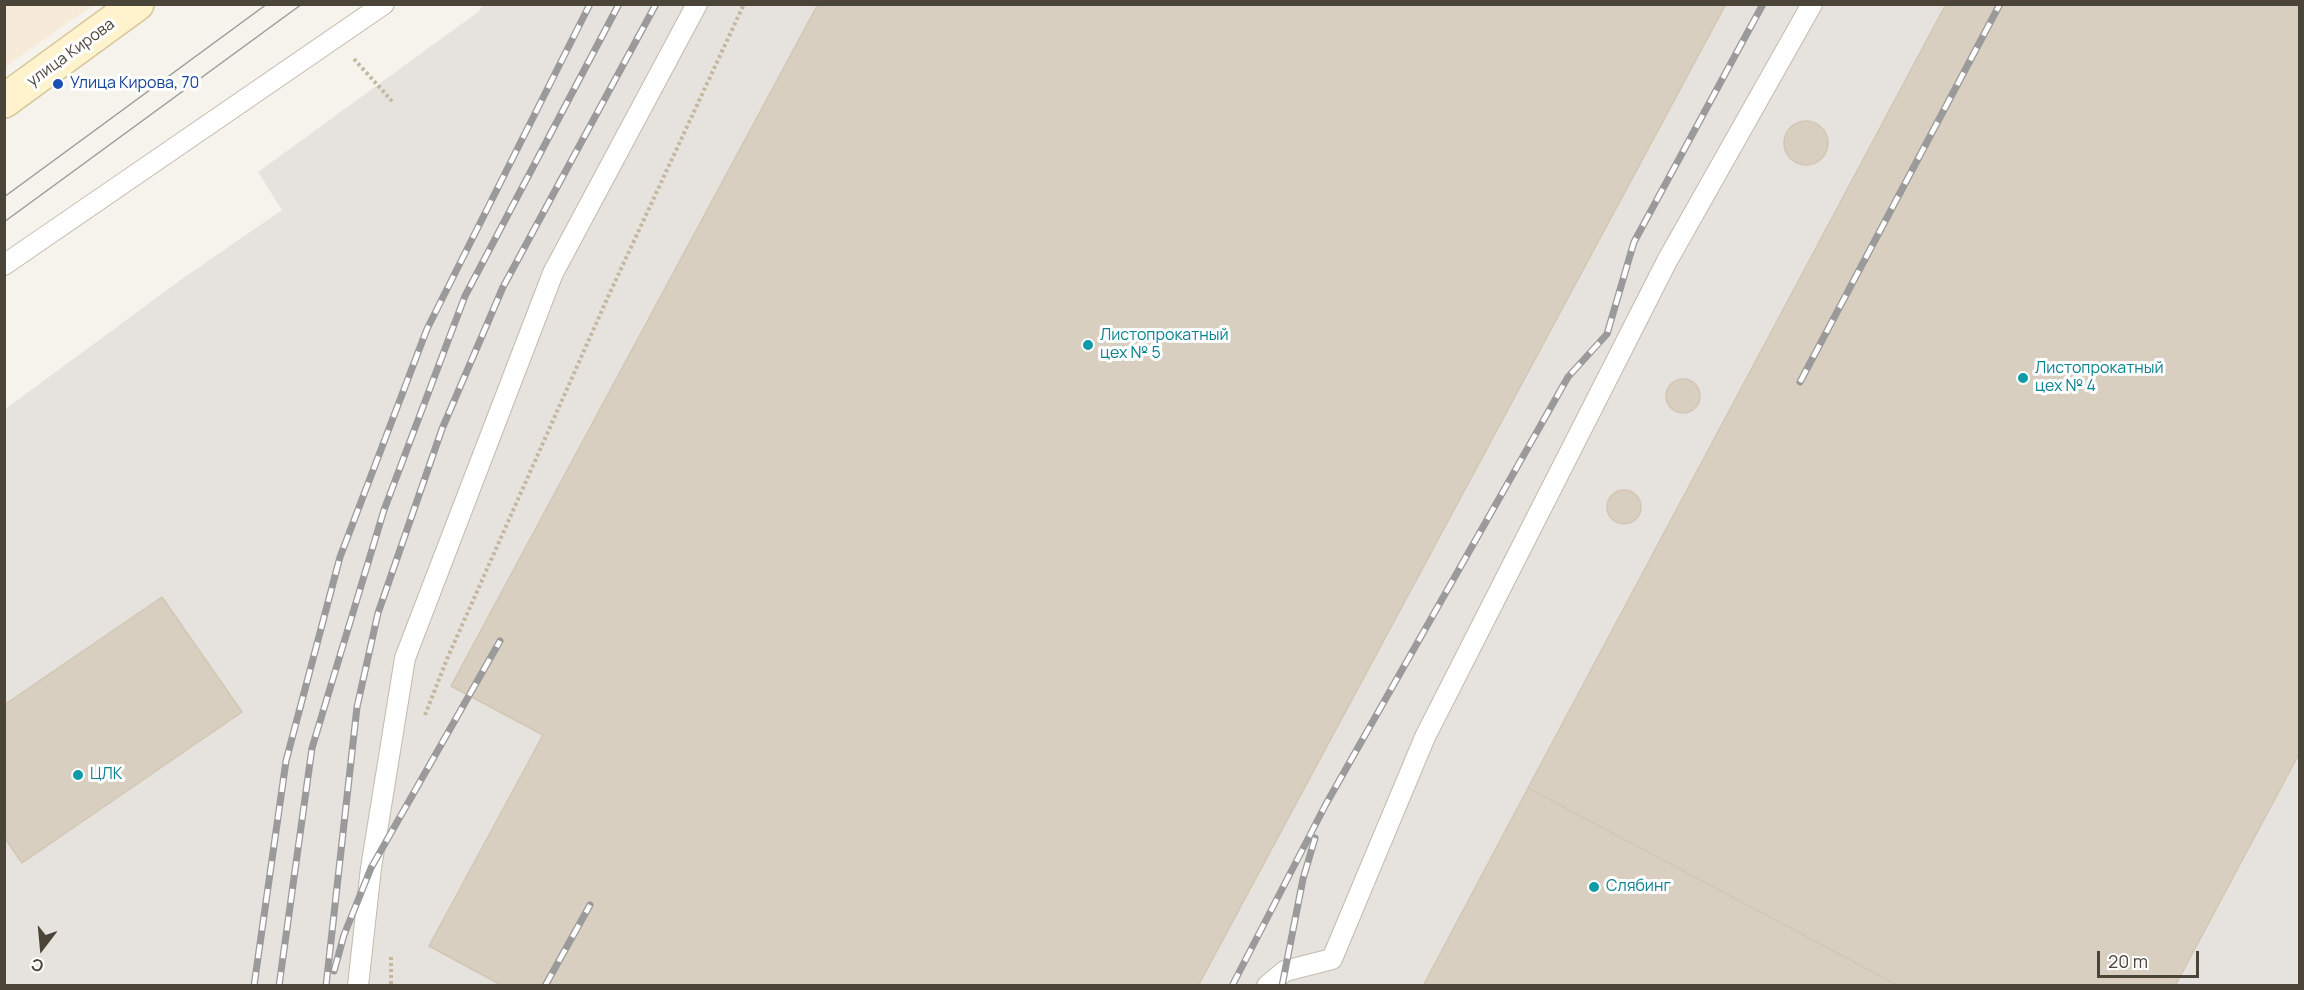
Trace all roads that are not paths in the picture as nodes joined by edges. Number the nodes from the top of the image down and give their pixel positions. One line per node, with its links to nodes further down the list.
1 (137, 4): 5 (main road, улица Кирова)
2 (384, 4): 6 (lane)
3 (697, 4): 7 (lane)
4 (1812, 4): 8 (lane)
5 (4, 102)
6 (4, 265)
7 (358, 986)
8 (1267, 986)

